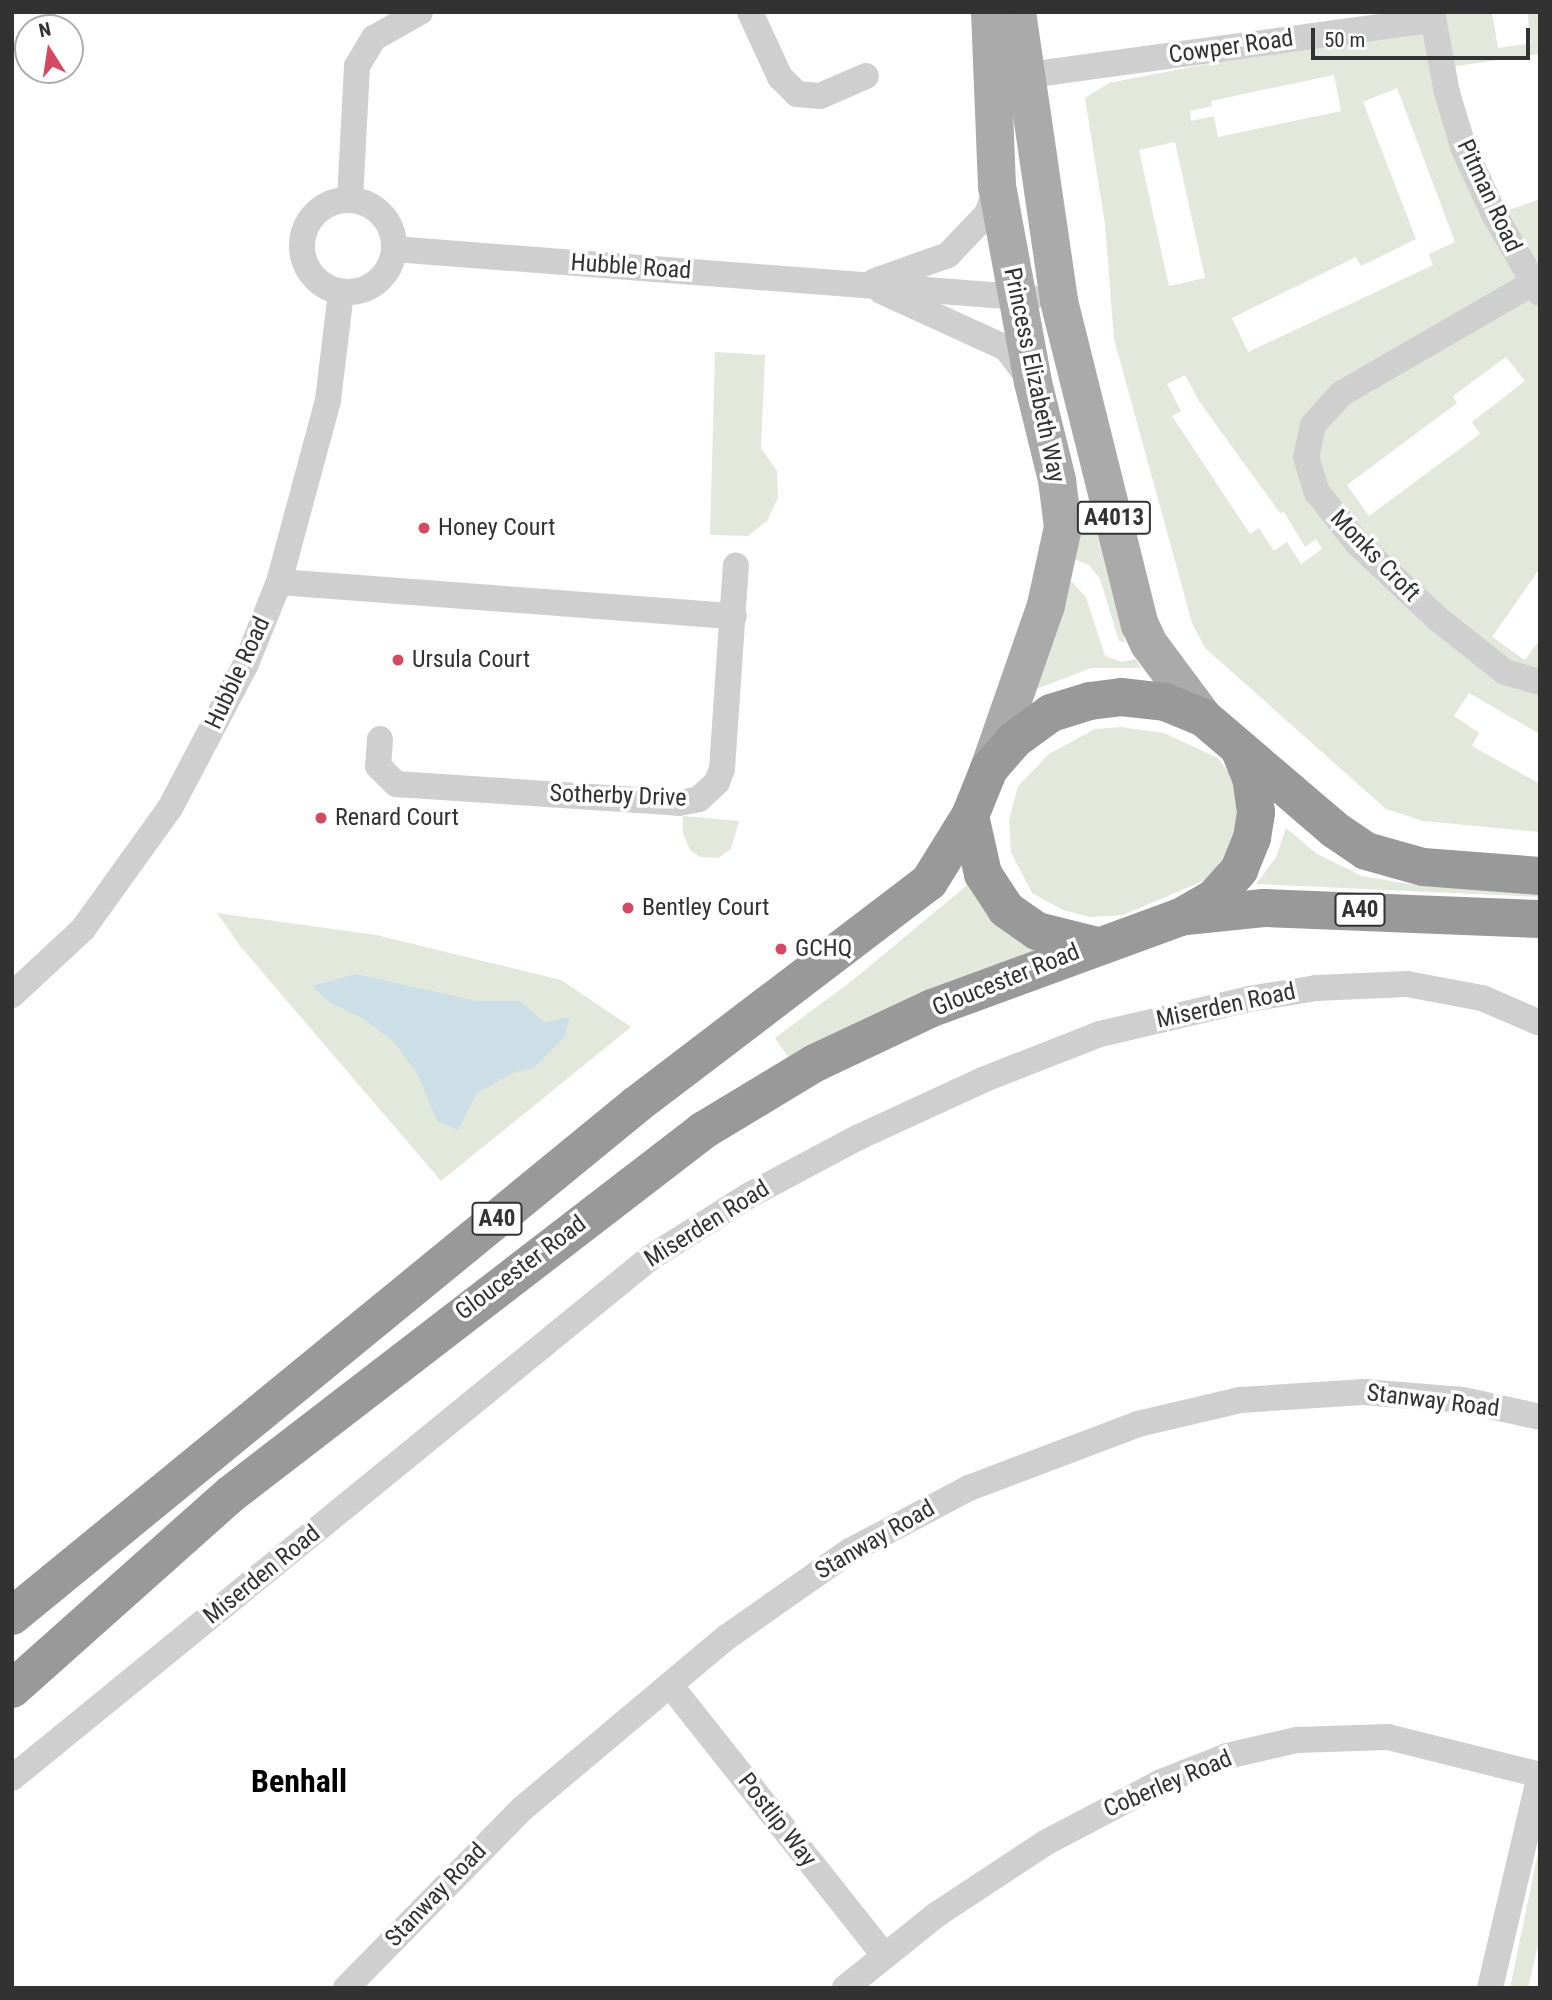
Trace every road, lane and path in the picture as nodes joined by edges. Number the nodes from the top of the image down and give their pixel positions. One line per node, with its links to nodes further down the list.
1 (420, 12): 9 (street)
2 (750, 12): 7 (street)
3 (990, 12): 8 (main road, Princess Elizabeth Way / A4013)
4 (1017, 12): 6 (main road, Princess Elizabeth Way / A4013)
5 (1433, 16): 6 (street, Cowper Road); 12 (street, Pitman Road)
6 (1029, 75): 14 (main road, Princess Elizabeth Way / A4013)
7 (866, 76)
8 (998, 186): 11 (street, Hubble Road); 15 (main road, Princess Elizabeth Way / A4013)
9 (350, 200): 10 (street); 13 (street)
10 (394, 249): 11 (street, Hubble Road); 13 (street)
11 (867, 284): 15 (street, Hubble Road); 15 (street, Hubble Road)
12 (1537, 288): 19 (street, Monks Croft)
13 (341, 292): 17 (street, Hubble Road)
14 (1059, 301): 15 (street, Hubble Road); 15 (street); 20 (main road, Princess Elizabeth Way / A4013)
15 (1015, 326): 23 (main road, Princess Elizabeth Way / A4013)
16 (736, 565): 18 (street, Sotherby Drive)
17 (279, 582): 18 (street); 29 (street, Hubble Road)
18 (734, 616): 21 (street, Sotherby Drive)
19 (1540, 682)
20 (1204, 718): 22 (highway, Gloucester Road); 23 (highway, Gloucester Road)
21 (380, 739)
22 (1238, 748): 25 (highway, A40); 26 (highway)
23 (989, 769): 24 (highway, Gloucester Road)
24 (970, 816): 28 (highway); 32 (highway, Gloucester Road / A40)
25 (1540, 876)
26 (1181, 917): 27 (highway, A40); 28 (highway, Gloucester Road)
27 (1540, 919)
28 (1093, 945): 34 (highway, Gloucester Road / A40)
29 (12, 995)
30 (1540, 1023): 36 (street, Miserden Road)
31 (1540, 1417): 33 (street, Stanway Road)
32 (12, 1616)
33 (670, 1685): 37 (street, Postlip Way); 38 (street, Stanway Road)
34 (12, 1689)
35 (1540, 1775): 37 (street, Coberley Road); 40 (street)
36 (12, 1778)
37 (884, 1955): 39 (street, Coberley Road)
38 (346, 1988)
39 (845, 1988)
40 (1490, 1988)

